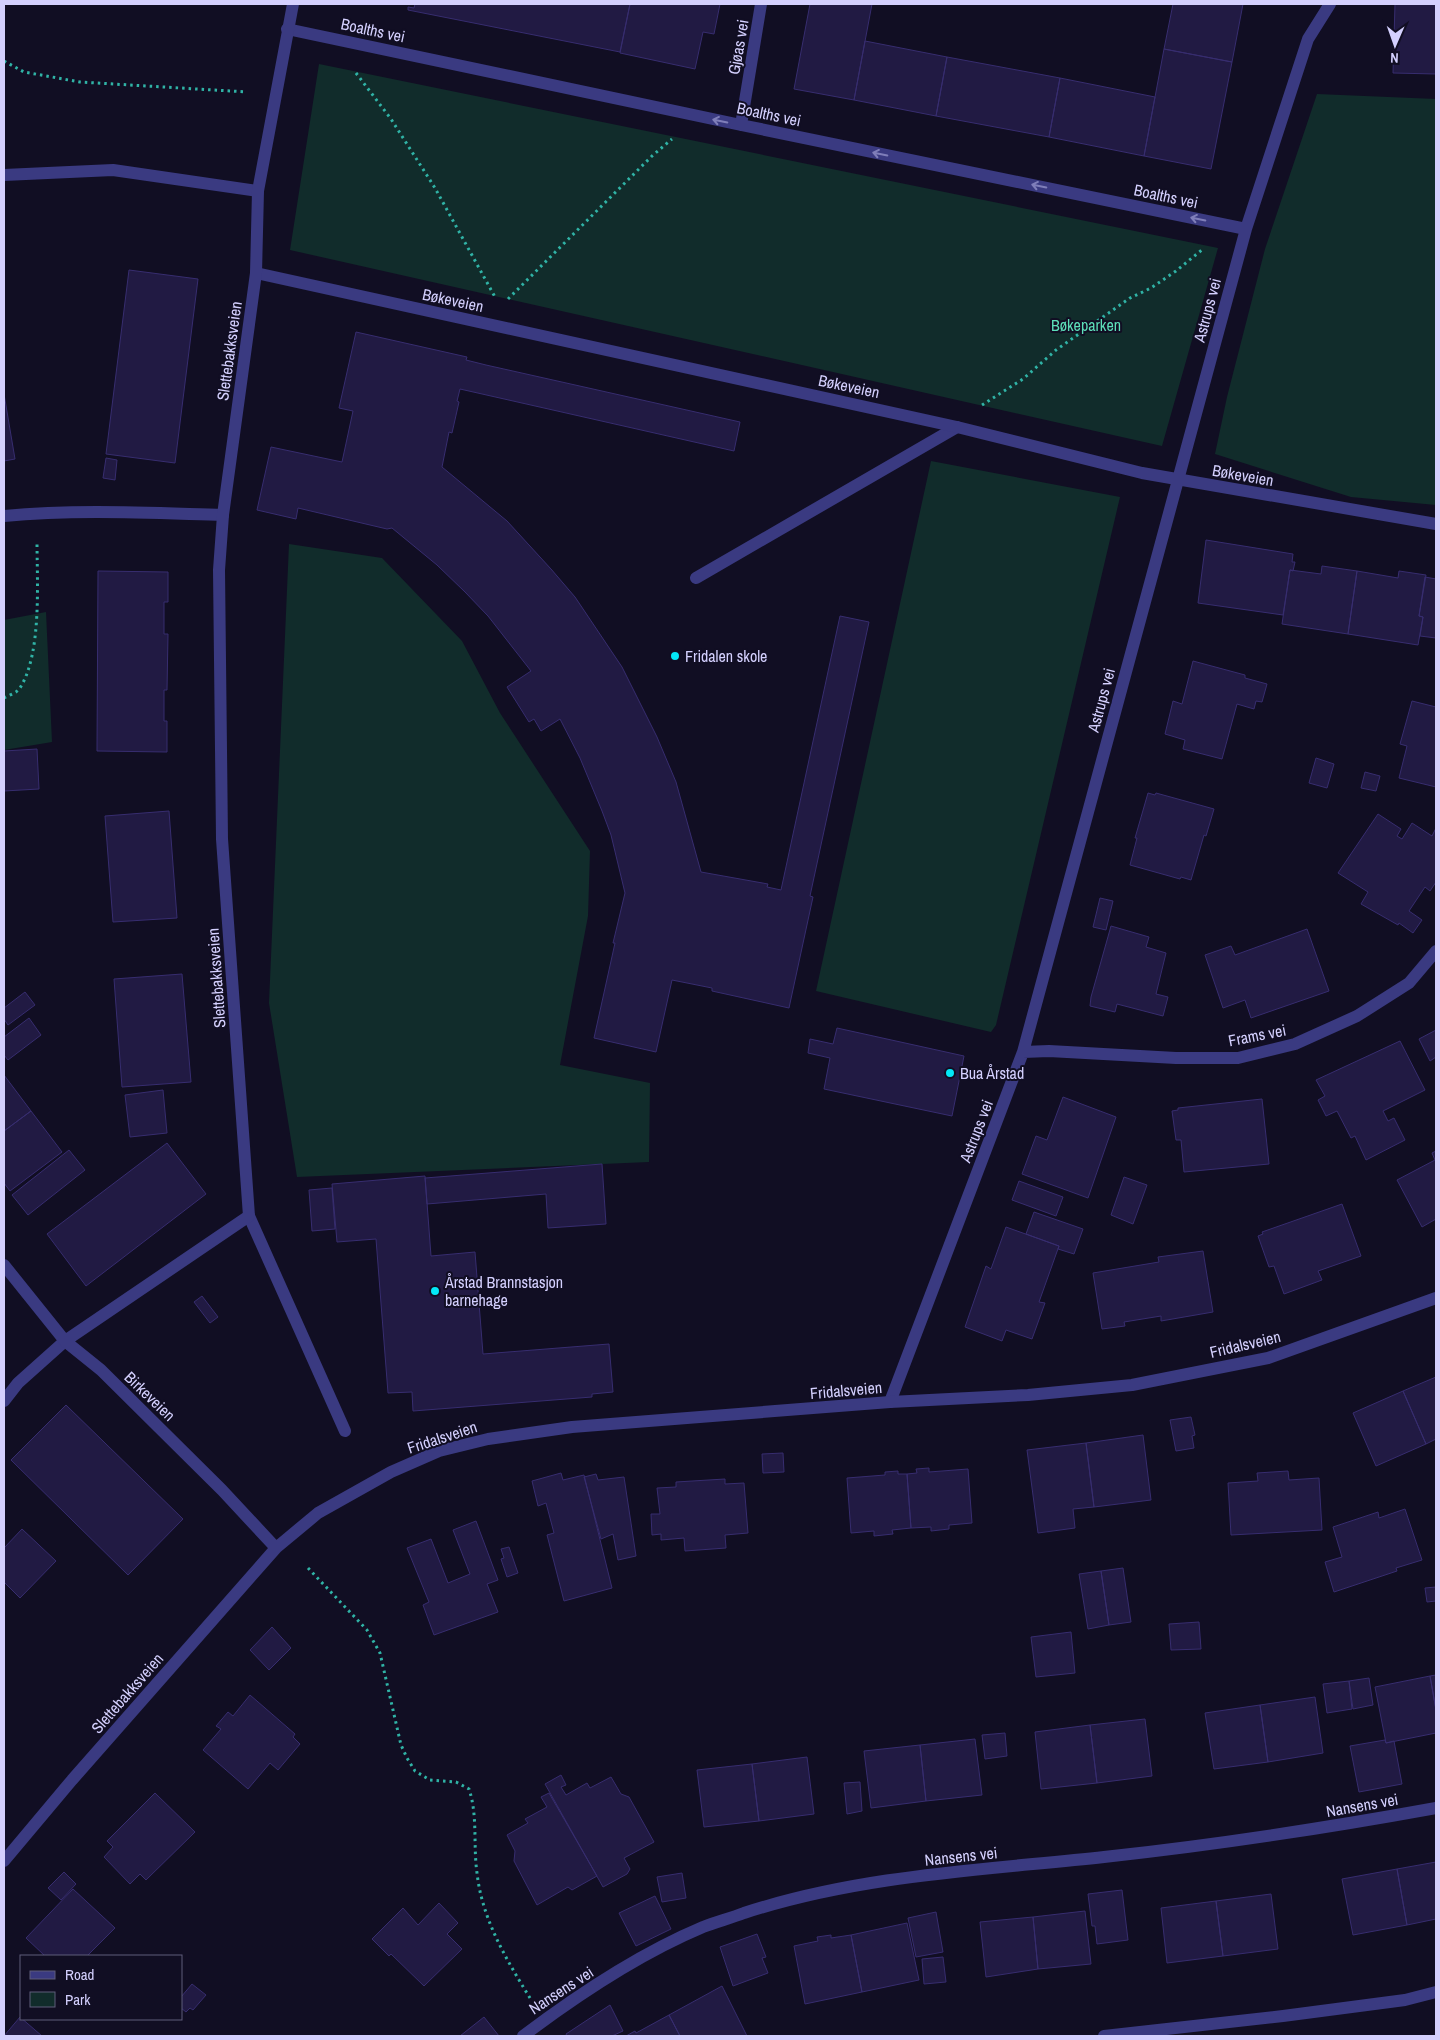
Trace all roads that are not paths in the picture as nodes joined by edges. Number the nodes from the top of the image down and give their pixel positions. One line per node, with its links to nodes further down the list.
1 (293, 4): 4 (street, Slettebakksveien)
2 (761, 4): 5 (street, Gjøas vei)
3 (1330, 4): 8 (street, Astrups vei)
4 (287, 29): 5 (street, Boalths vei, one-way to 4); 7 (street, Slettebakksveien)
5 (741, 125): 8 (street, Boalths vei, one-way to 5)
6 (4, 175): 7 (street)
7 (258, 191): 9 (street, Slettebakksveien)
8 (1246, 228): 11 (street, Astrups vei)
9 (256, 273): 10 (street, Bøkeveien); 12 (street, Slettebakksveien)
10 (957, 427): 11 (street, Bøkeveien); 15 (street)
11 (1178, 480): 14 (street, Bøkeveien); 17 (street, Astrups vei)
12 (223, 515): 13 (street); 18 (street, Slettebakksveien)
13 (4, 516)
14 (1436, 524)
15 (696, 578)
16 (1436, 950): 17 (street, Frams vei)
17 (1023, 1052): 23 (street, Astrups vei)
18 (249, 1216): 21 (street); 24 (street, Slettebakksveien)
19 (4, 1265): 21 (street, Birkeveien)
20 (1436, 1298): 23 (street, Fridalsveien)
21 (65, 1341): 22 (street); 25 (street, Birkeveien)
22 (4, 1401)
23 (890, 1402): 25 (street, Fridalsveien)
24 (345, 1431)
25 (276, 1548): 27 (street, Slettebakksveien)
26 (1436, 1808): 29 (street, Nansens vei)
27 (4, 1861)
28 (1436, 1992): 30 (street)
29 (523, 2036)
30 (1104, 2036)

